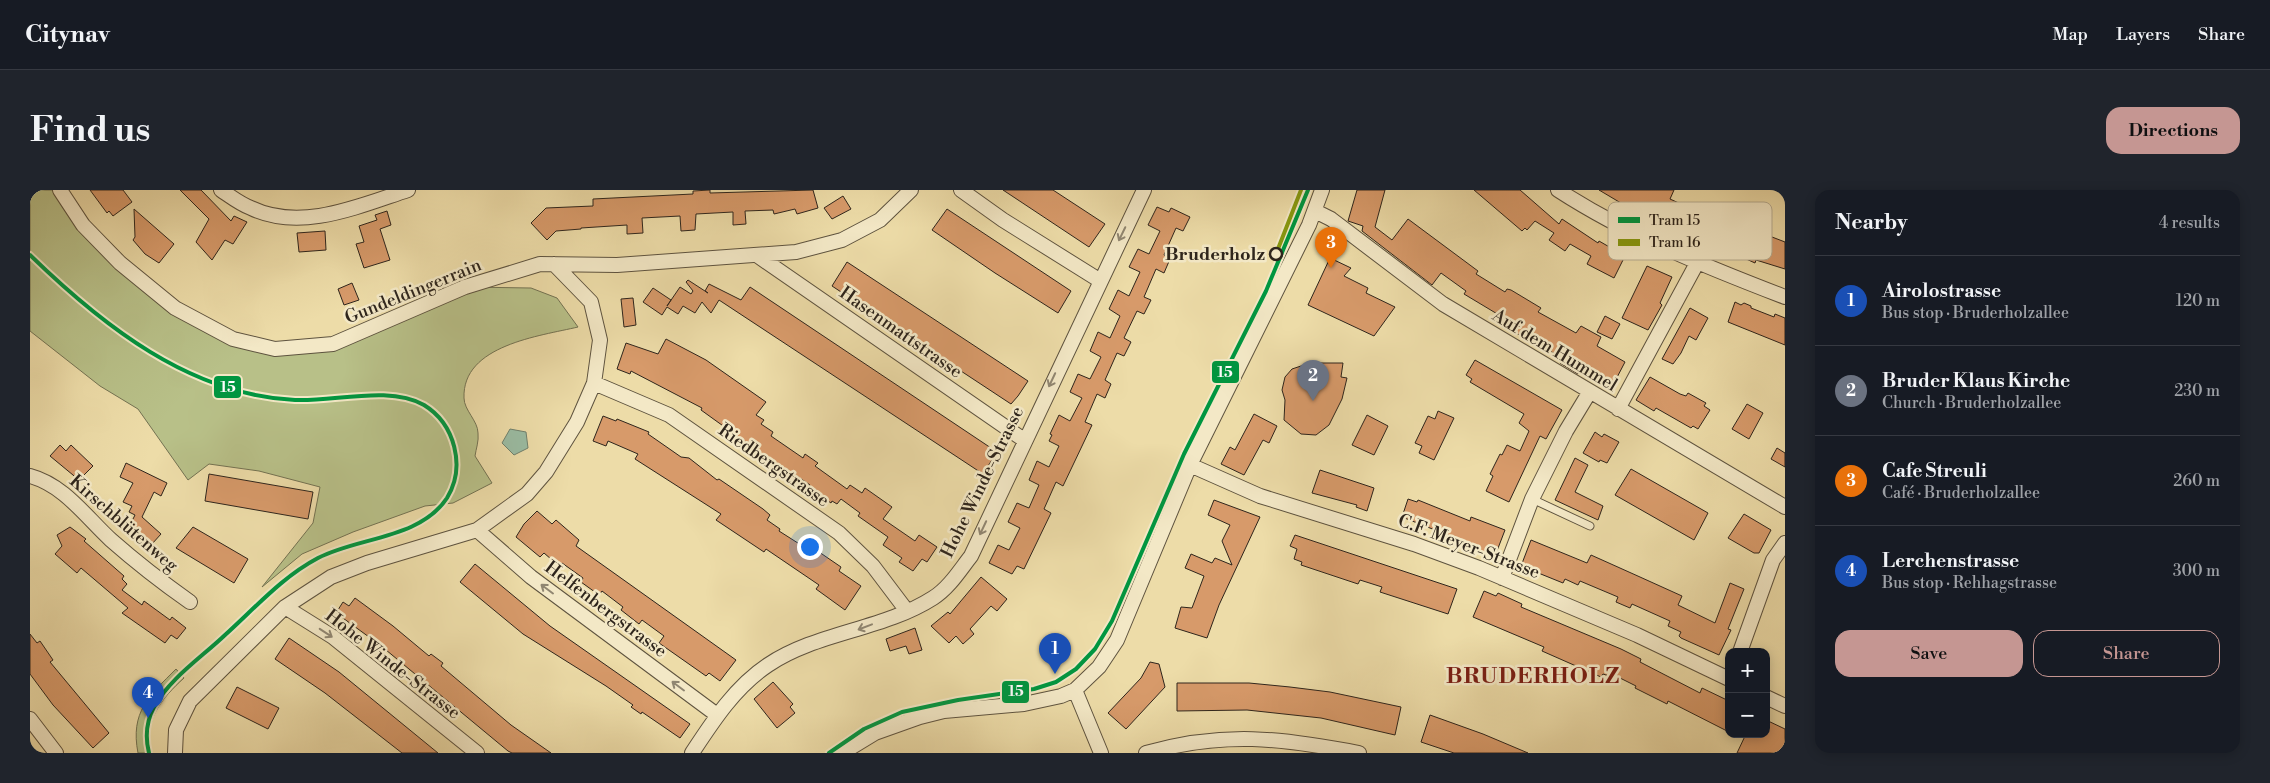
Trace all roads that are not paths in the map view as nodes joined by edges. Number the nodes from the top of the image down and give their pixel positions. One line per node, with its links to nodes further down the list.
1 (60, 190): 14 (street, Gundeldingerrain)
2 (221, 190): 3 (street)
3 (408, 190)
4 (911, 190): 11 (street, Gundeldingerrain)
5 (961, 190): 15 (street)
6 (1144, 190): 15 (street, Hohe Winde-Strasse, one-way to 15)
7 (1322, 190): 9 (street)
8 (1558, 190): 10 (street)
9 (1315, 211): 18 (street, Auf dem Hummel); 21 (street)
10 (1608, 219)
11 (758, 256): 14 (street, Gundeldingerrain); 20 (street, Hasenmattstrasse)
12 (1691, 260): 13 (street)
13 (1698, 263): 16 (street); 19 (street)
14 (554, 264): 17 (street)
15 (1100, 280): 20 (street, Hohe Winde-Strasse, one-way to 20)
16 (1785, 297)
17 (594, 383): 26 (street); 31 (street, Riedbergstrasse)
18 (1589, 392): 19 (street, Auf dem Hummel); 23 (street)
19 (1618, 409): 24 (street, Auf dem Hummel)
20 (1024, 440): 31 (street, Hohe Winde-Strasse, one-way to 31)
21 (1190, 465): 28 (street, C.F. Meyer-Strasse); 34 (street)
22 (30, 476): 29 (street, Kirschblütenweg)
23 (1532, 499): 25 (lane); 28 (street)
24 (1785, 507)
25 (1590, 526)
26 (477, 530): 30 (street); 37 (street, Helfenbergstrasse, one-way to 26)
27 (1785, 543): 32 (street)
28 (1502, 578): 33 (street, C.F. Meyer-Strasse)
29 (190, 602)
30 (285, 607): 40 (street); 41 (street, Hohe Winde-Strasse, one-way to 41)
31 (907, 611): 37 (street, Hohe Winde-Strasse, one-way to 37)
32 (1741, 648)
33 (1725, 677)
34 (1075, 690): 43 (street); 44 (street)
35 (1770, 699): 36 (street)
36 (1785, 706)
37 (717, 715): 42 (street, Hohe Winde-Strasse)
38 (30, 719): 39 (street)
39 (56, 753)
40 (175, 753)
41 (477, 753)
42 (692, 753)
43 (842, 753)
44 (1101, 753)
45 (1146, 753): 46 (street)
46 (1359, 753)

